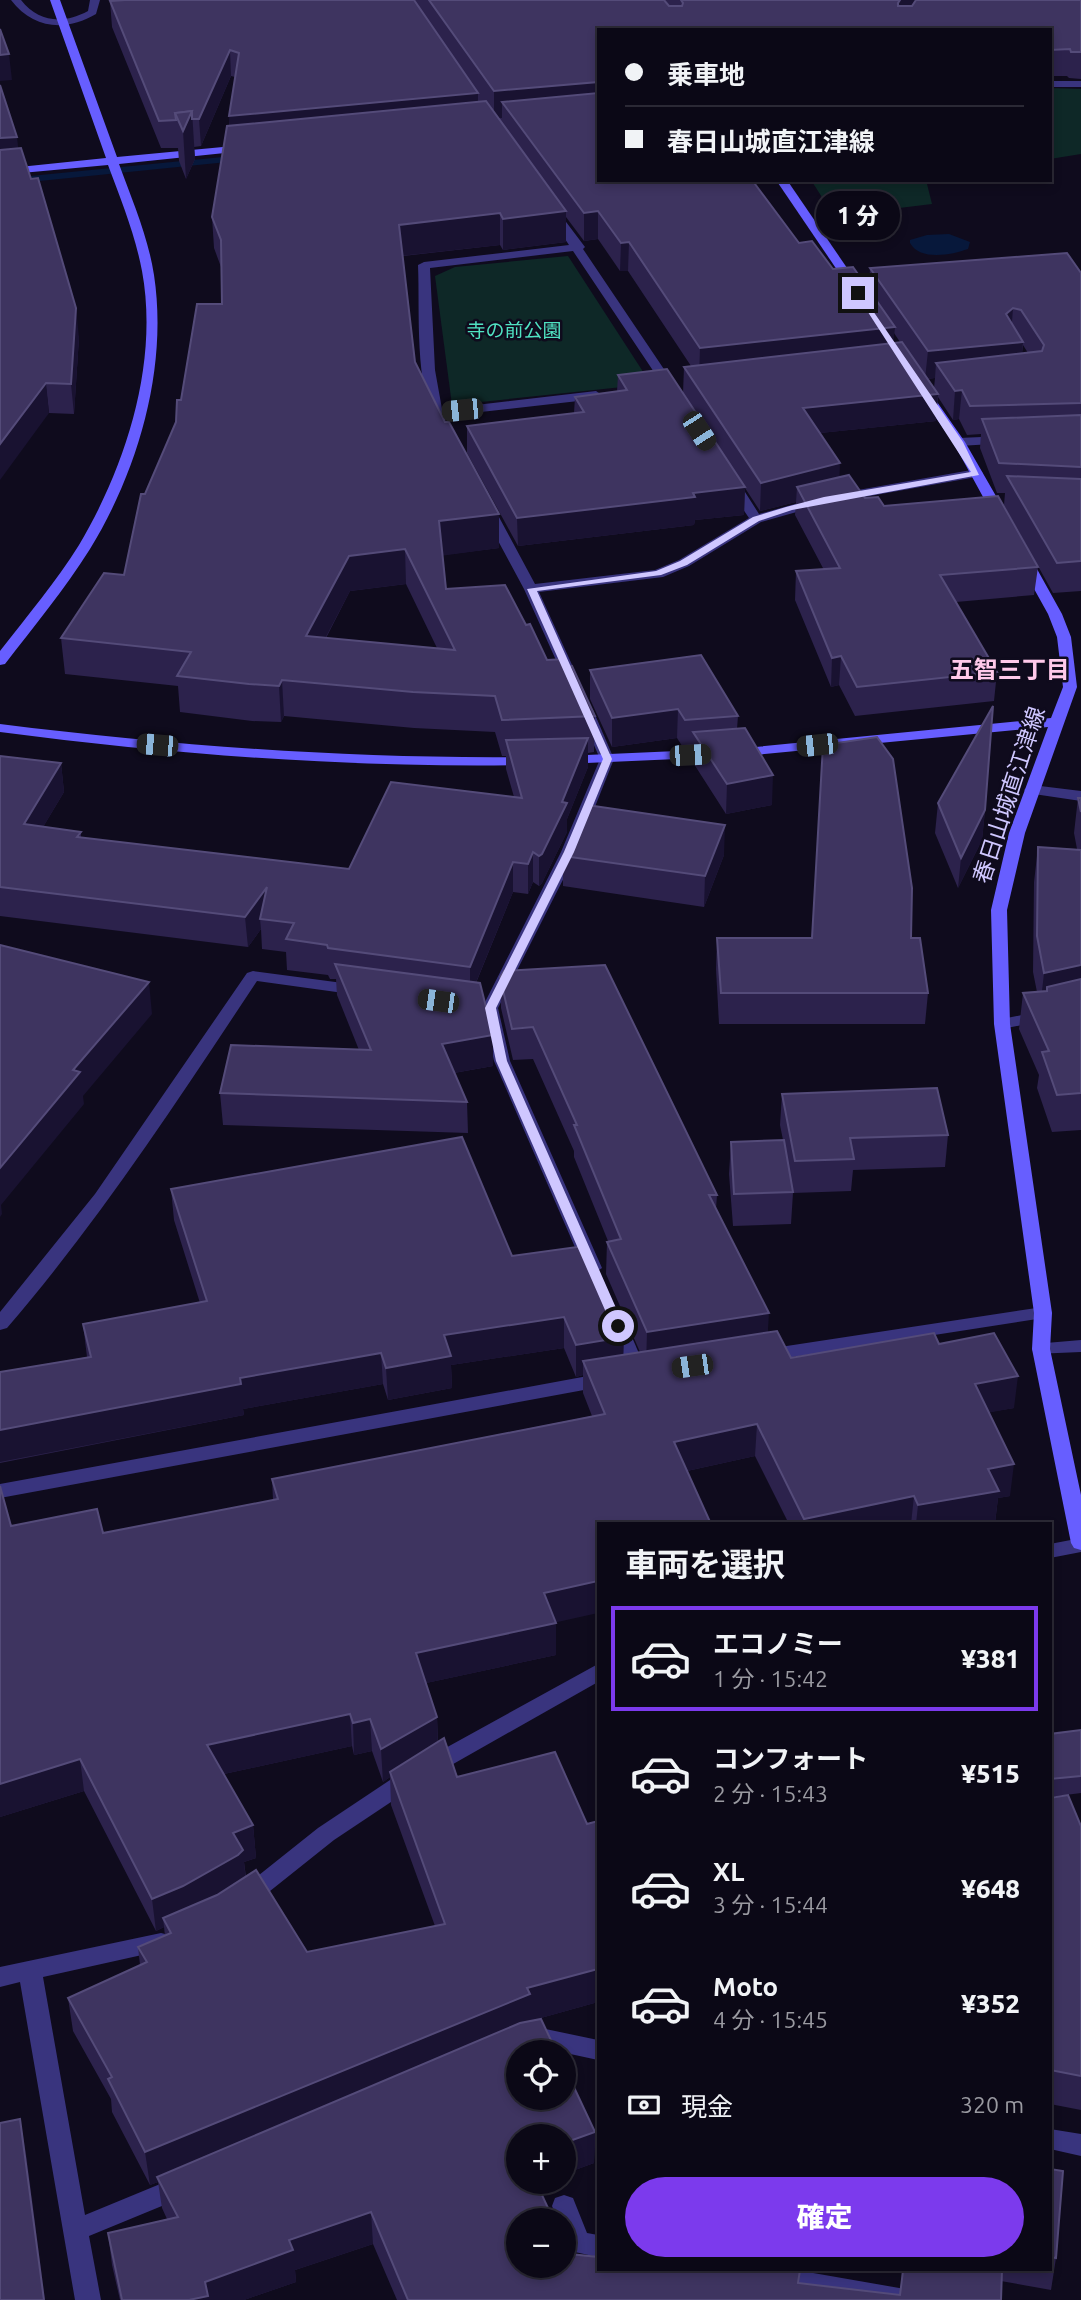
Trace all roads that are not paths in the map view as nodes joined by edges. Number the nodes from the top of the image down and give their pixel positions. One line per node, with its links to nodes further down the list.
1 (16, 0): 4 (street)
2 (54, 0): 4 (street)
3 (95, 0): 4 (street)
4 (62, 23): 8 (street)
5 (1052, 84): 6 (street)
6 (1081, 84)
7 (260, 146): 8 (street)
8 (111, 161): 9 (street); 26 (street)
9 (0, 172)
10 (782, 182): 13 (street)
11 (546, 202): 12 (street)
12 (579, 247): 15 (street); 17 (street)
13 (858, 293)
14 (923, 383): 20 (street, 春日山城直江津線)
15 (656, 389)
16 (615, 393): 17 (street)
17 (436, 413): 18 (street)
18 (449, 436)
19 (1013, 440): 20 (street)
20 (959, 442): 21 (street, 春日山城直江津線)
21 (976, 473): 24 (street); 27 (street, 春日山城直江津線)
22 (727, 475): 24 (street)
23 (480, 495): 25 (street)
24 (756, 519): 25 (street)
25 (531, 589): 29 (street)
26 (0, 661)
27 (1056, 722): 29 (street); 30 (street, 春日山城直江津線)
28 (0, 728): 29 (street)
29 (607, 759): 40 (street)
30 (1032, 789): 31 (street); 34 (street, 春日山城直江津線)
31 (1081, 796)
32 (372, 992): 36 (street)
33 (1081, 1008): 34 (street)
34 (1002, 1024): 35 (street, 春日山城直江津線)
35 (1044, 1313): 38 (street, 春日山城直江津線); 39 (street)
36 (0, 1324)
37 (1081, 1346): 38 (street)
38 (1041, 1349): 41 (street, 春日山城直江津線)
39 (746, 1358)
40 (0, 1491)
41 (1081, 1544): 42 (street)
42 (1052, 1551)
43 (597, 1673): 44 (street)
44 (229, 1908)
45 (185, 1931): 46 (street)
46 (30, 1971): 47 (street); 56 (street)
47 (0, 1977)
48 (529, 2040): 49 (street)
49 (550, 2040)
50 (576, 2045): 51 (street)
51 (597, 2050)
52 (1052, 2139): 53 (street)
53 (1081, 2145)
54 (204, 2177): 56 (street)
55 (564, 2206): 57 (street)
56 (75, 2231): 59 (street)
57 (597, 2246)
58 (739, 2271): 60 (street)
59 (88, 2300)
60 (905, 2300)

